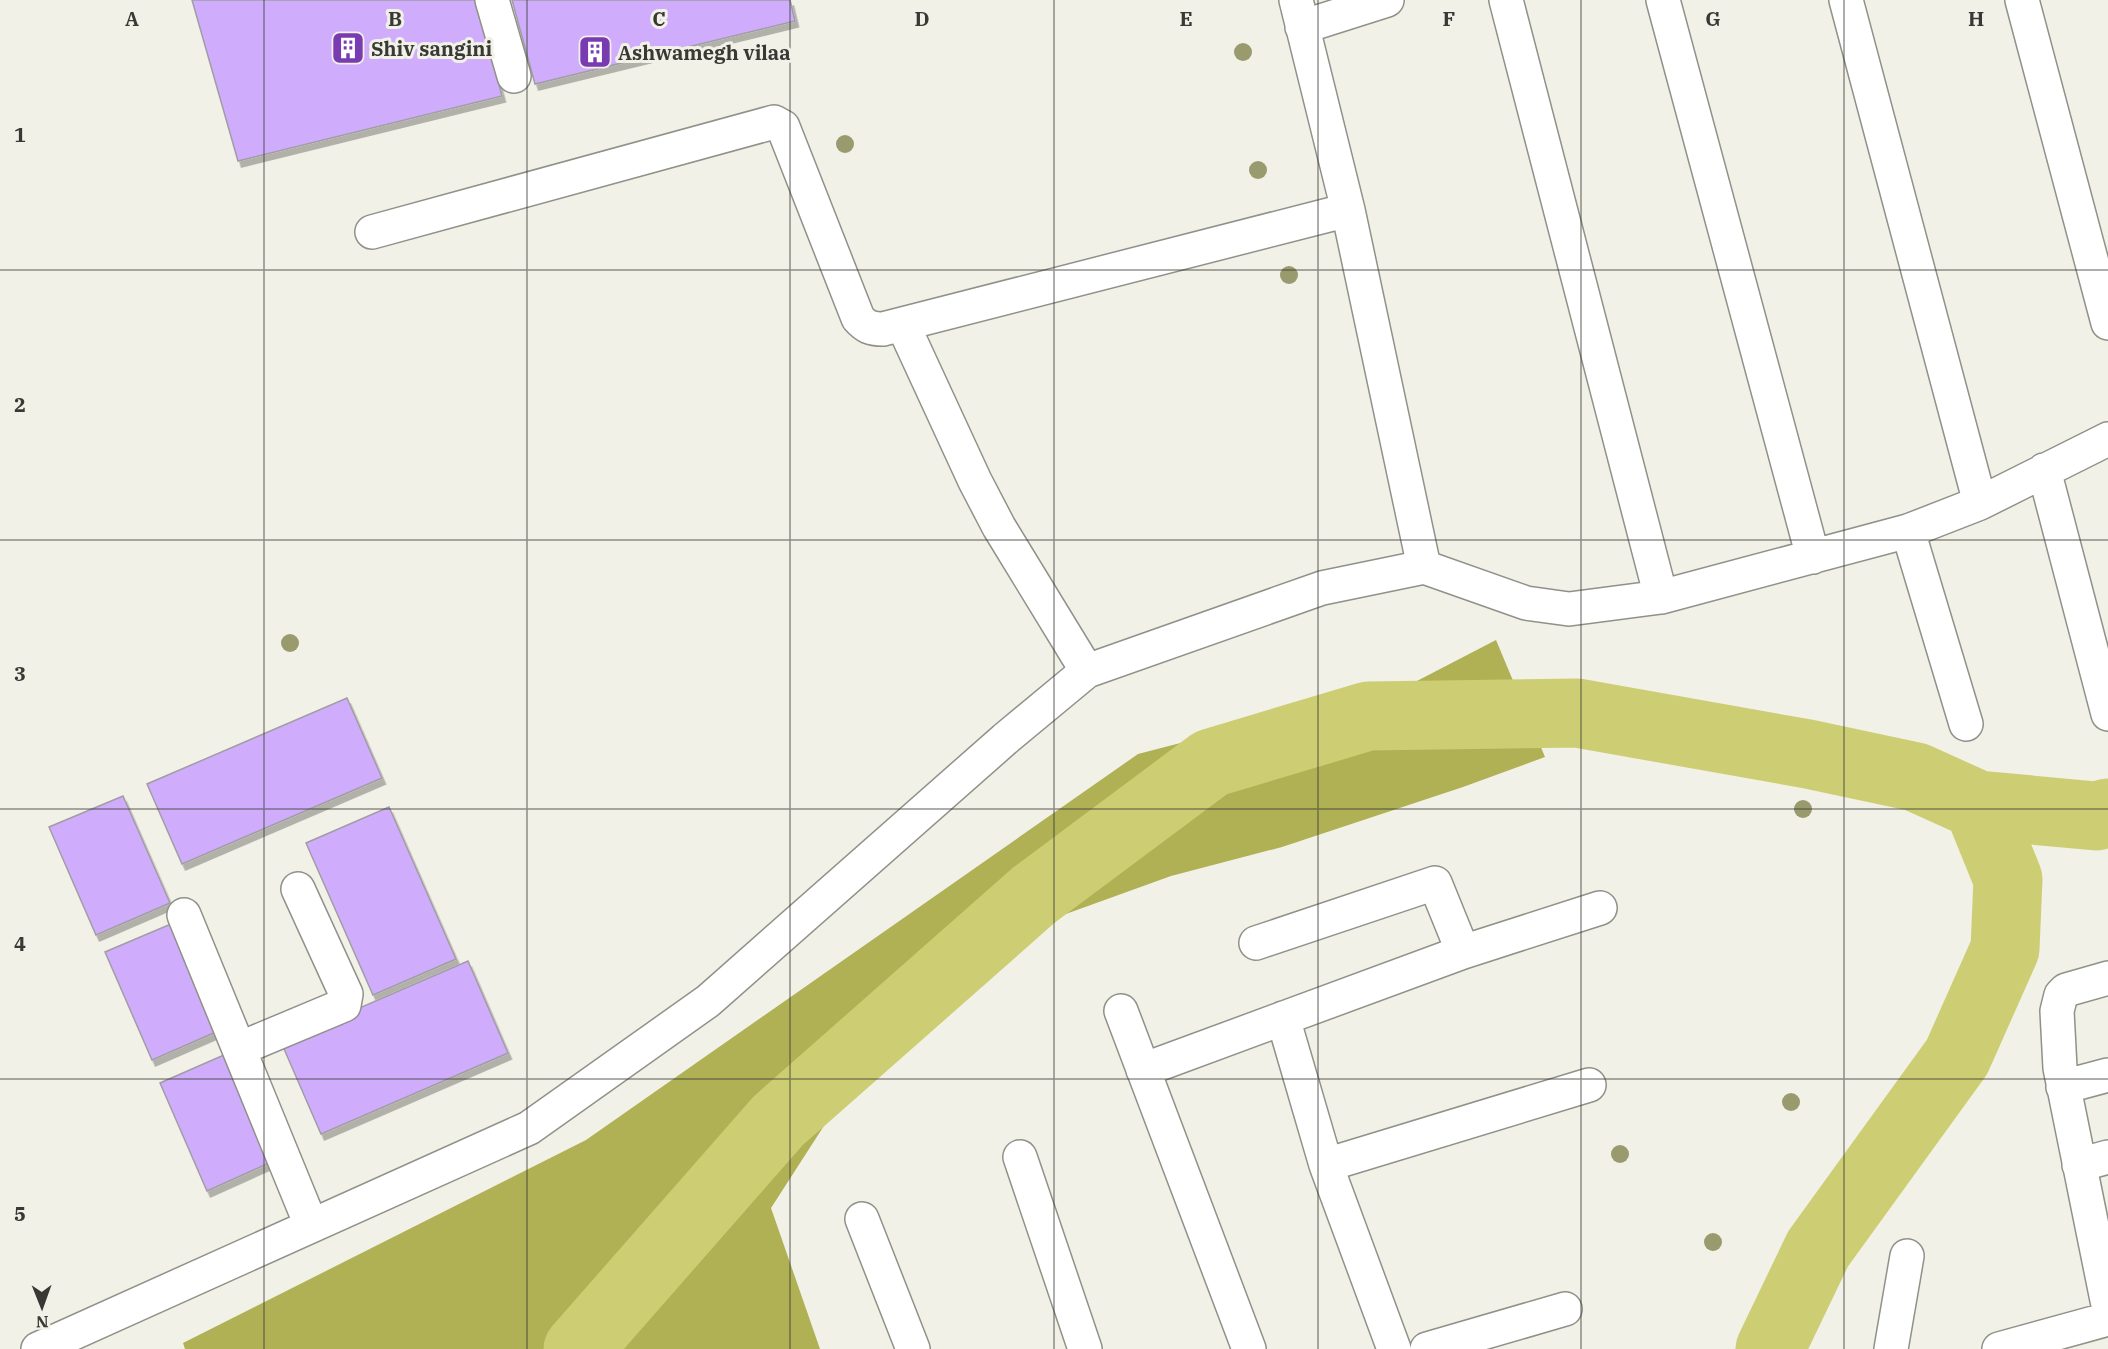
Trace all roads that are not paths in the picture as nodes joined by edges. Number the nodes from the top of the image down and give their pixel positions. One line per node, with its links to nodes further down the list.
1 (492, 0): 8 (street)
2 (1388, 0): 7 (street)
3 (1506, 0): 19 (street)
4 (1663, 0): 17 (street)
5 (1846, 0): 15 (street)
6 (2022, 0): 11 (street)
7 (1299, 14): 9 (street)
8 (514, 76)
9 (1348, 210): 12 (street); 18 (street)
10 (372, 232): 12 (street)
11 (2108, 322)
12 (903, 325): 20 (street)
13 (2108, 439): 14 (street)
14 (2044, 470): 15 (street); 21 (street)
15 (1980, 503): 16 (street)
16 (1908, 531): 17 (street); 22 (street)
17 (1813, 557): 19 (street)
18 (1424, 567): 19 (street); 20 (street)
19 (1661, 597)
20 (1088, 671): 40 (street)
21 (2108, 714)
22 (1966, 724)
23 (298, 889): 31 (street)
24 (1600, 908): 27 (street)
25 (184, 915): 31 (street)
26 (1256, 943): 27 (street)
27 (1463, 952): 30 (street)
28 (2108, 978): 35 (street)
29 (1121, 1011): 32 (street)
30 (1283, 1018): 32 (street); 38 (street)
31 (239, 1050): 40 (street)
32 (1143, 1070): 49 (street)
33 (2108, 1075): 35 (street)
34 (1588, 1085): 38 (street)
35 (2063, 1087): 37 (street)
36 (1020, 1157): 48 (street)
37 (2093, 1161): 41 (street)
38 (1326, 1165): 50 (street)
39 (862, 1219): 47 (street)
40 (311, 1226): 46 (street)
41 (2100, 1232): 43 (street)
42 (1907, 1257): 52 (street)
43 (2108, 1305)
44 (1564, 1309): 51 (street)
45 (2108, 1319): 53 (street)
46 (38, 1349)
47 (913, 1349)
48 (1085, 1349)
49 (1249, 1349)
50 (1394, 1349)
51 (1427, 1349)
52 (1891, 1349)
53 (1999, 1349)

